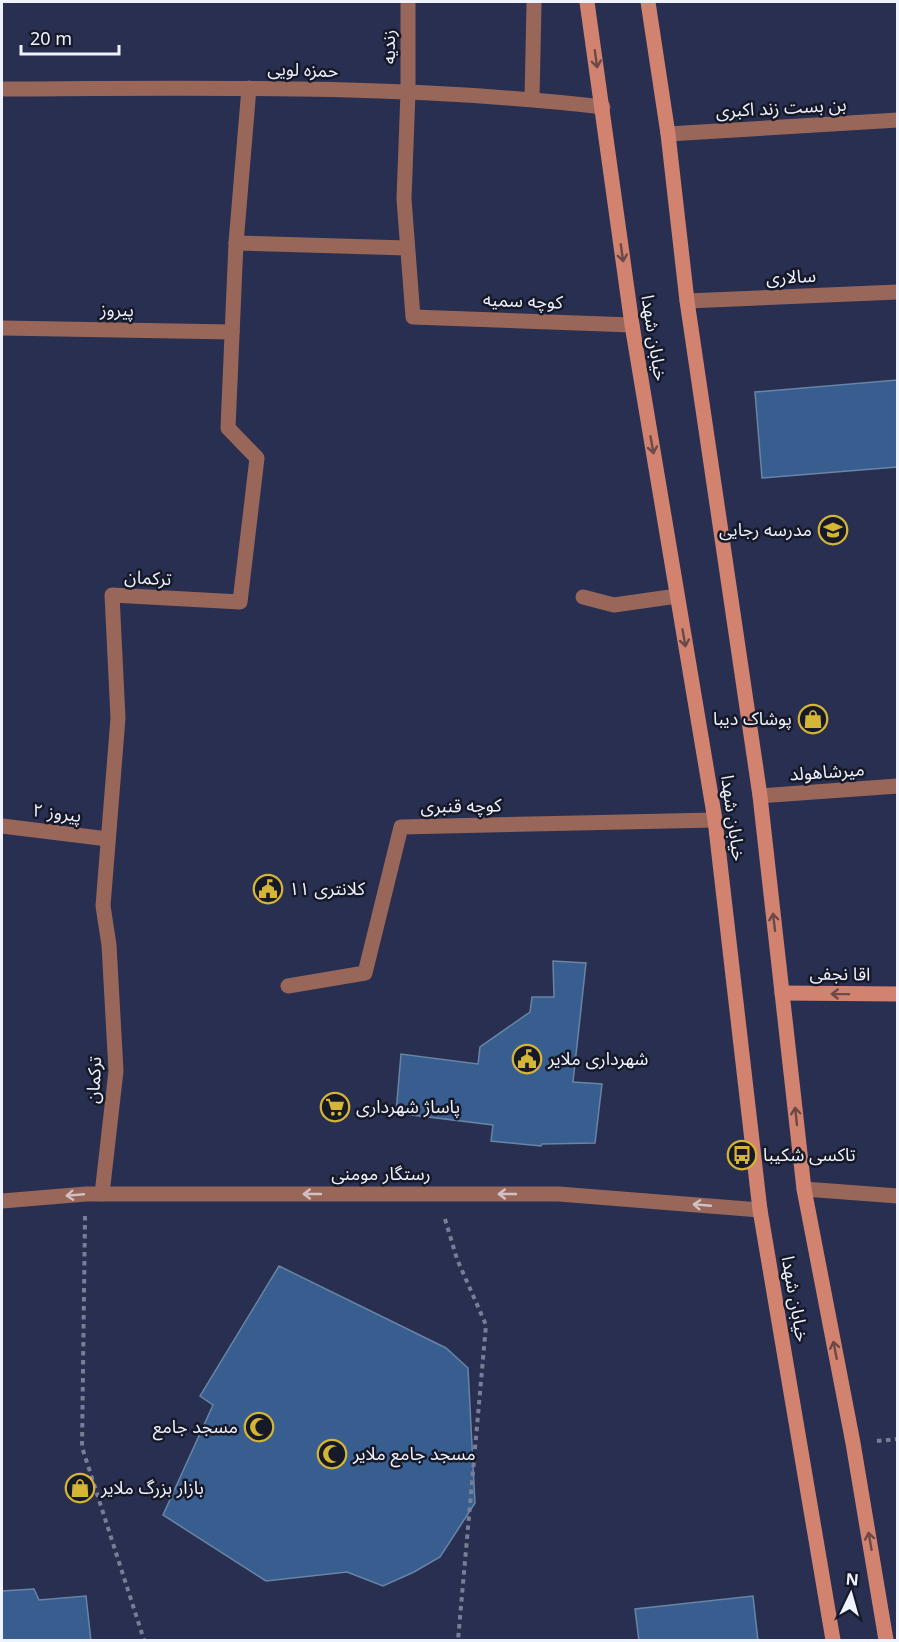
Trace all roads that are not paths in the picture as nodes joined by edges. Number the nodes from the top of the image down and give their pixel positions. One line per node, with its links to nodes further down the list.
1 (408, 2): 7 (street, زندیه)
2 (587, 2): 9 (main road, خیابان شهدا, one-way to 9)
3 (648, 2): 11 (main road, خیابان شهدا)
4 (534, 4): 8 (street)
5 (249, 88): 6 (street, حمزه لویی); 7 (street, حمزه لویی); 12 (street, ترکمان)
6 (2, 89)
7 (408, 93): 8 (street, حمزه لویی); 13 (street, زندیه)
8 (532, 99): 9 (street, حمزه لویی)
9 (603, 107): 17 (main road, خیابان شهدا, one-way to 17)
10 (897, 120): 11 (street, بن بست زند اکبری)
11 (668, 134): 15 (main road, خیابان شهدا)
12 (236, 243): 13 (street); 19 (street, ترکمان)
13 (407, 248): 16 (street, زندیه)
14 (897, 291): 15 (street, سالاری)
15 (687, 301): 23 (main road, خیابان شهدا)
16 (413, 317): 17 (street, کوچه سمیه)
17 (632, 324): 20 (main road, خیابان شهدا, one-way to 20)
18 (2, 328): 19 (street, پیروز)
19 (232, 332): 26 (street, ترکمان)
20 (677, 596): 21 (street); 24 (main road, خیابان شهدا, one-way to 24)
21 (583, 597)
22 (897, 786): 23 (street, میرشاهولد)
23 (760, 796): 28 (main road, خیابان شهدا, one-way to 23)
24 (715, 820): 27 (street, کوچه قنبری); 34 (main road, خیابان شهدا)
25 (2, 826): 26 (street, پیروز ۲)
26 (108, 839): 31 (street, ترکمان)
27 (288, 986)
28 (782, 993): 29 (main road, اقا نجفی, one-way to 28); 30 (main road, خیابان شهدا, one-way to 28)
29 (897, 994)
30 (804, 1190): 32 (street); 36 (main road, خیابان شهدا, one-way to 30)
31 (102, 1194): 33 (street, رستگار مومنی, one-way to 33); 34 (street, رستگار مومنی, one-way to 31)
32 (897, 1196)
33 (2, 1202)
34 (760, 1210): 35 (main road, خیابان شهدا)
35 (833, 1641)
36 (886, 1641)

